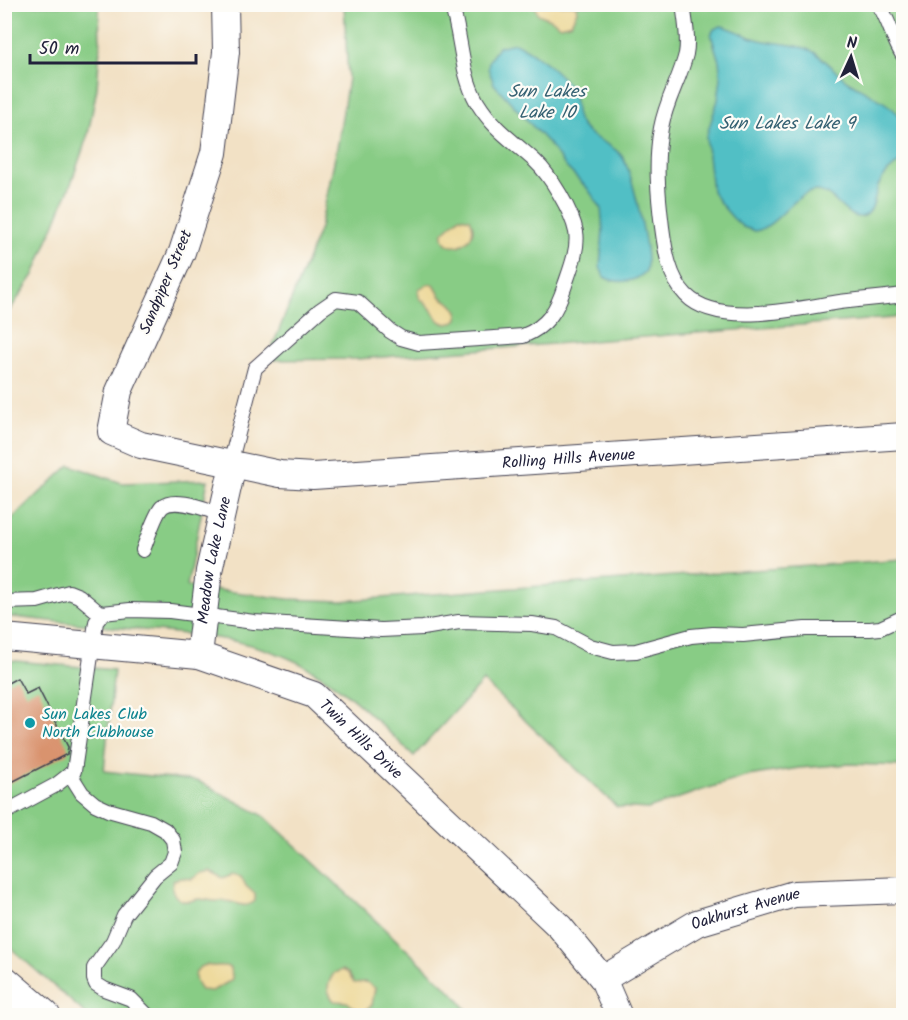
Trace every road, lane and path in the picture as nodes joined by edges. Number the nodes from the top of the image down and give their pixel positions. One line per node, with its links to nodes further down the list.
1 (225, 4): 8 (street, Sandpiper Street)
2 (451, 4): 8 (lane)
3 (683, 4): 6 (lane)
4 (878, 4): 5 (lane)
5 (903, 57)
6 (903, 296)
7 (903, 436): 8 (street, Rolling Hills Avenue)
8 (232, 464): 9 (street, Meadow Lake Lane)
9 (221, 514): 10 (lane); 13 (street, Meadow Lake Lane)
10 (143, 550)
11 (4, 602): 12 (lane)
12 (103, 613): 13 (lane); 16 (lane)
13 (204, 614): 14 (lane); 17 (street, Meadow Lake Lane)
14 (903, 617)
15 (4, 637): 16 (street, Twin Hills Drive)
16 (93, 645): 17 (street, Twin Hills Drive); 18 (lane)
17 (200, 655): 21 (street, Twin Hills Drive)
18 (70, 774): 19 (lane); 24 (lane)
19 (4, 813)
20 (903, 890): 21 (street, Oakhurst Avenue)
21 (603, 979): 25 (street, Twin Hills Drive)
22 (4, 982): 23 (street)
23 (44, 1016)
24 (148, 1016)
25 (619, 1016)

